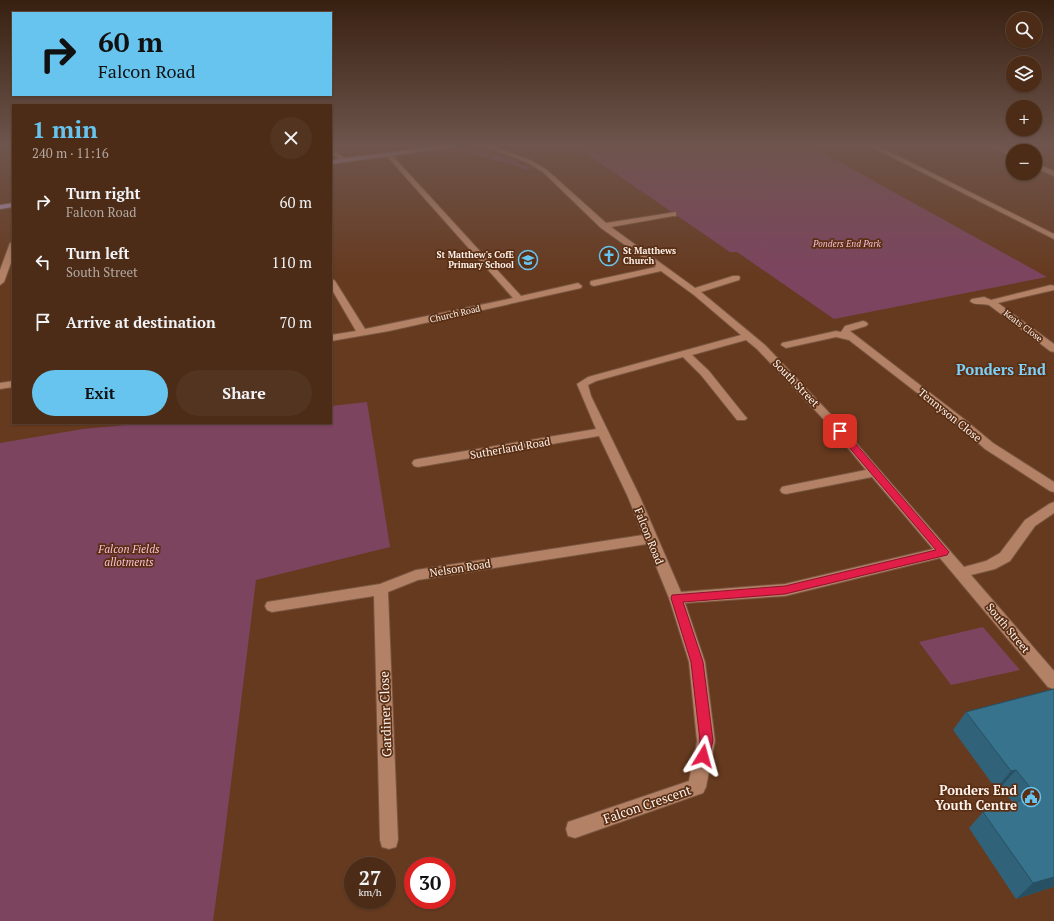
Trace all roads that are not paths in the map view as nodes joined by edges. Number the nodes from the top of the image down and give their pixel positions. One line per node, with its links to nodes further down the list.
1 (419, 188): 18 (street)
2 (562, 188): 7 (street, South Street)
3 (956, 188): 8 (street)
4 (12, 203): 5 (main road)
5 (0, 207)
6 (673, 214): 7 (street)
7 (604, 226): 10 (street, South Street)
8 (1054, 237)
9 (12, 248): 12 (street)
10 (663, 268): 14 (street); 17 (street, South Street)
11 (736, 278): 17 (street)
12 (0, 282)
13 (332, 283): 22 (street)
14 (594, 283)
15 (578, 286): 18 (street, Church Road)
16 (1051, 288): 20 (street, Keats Close)
17 (694, 291): 23 (street, South Street)
18 (519, 299): 22 (street, Church Road)
19 (975, 301): 20 (street, Keats Close)
20 (992, 303): 27 (street, Keats Close)
21 (864, 324): 24 (street)
22 (362, 333): 25 (street, Church Road)
23 (749, 336): 28 (street, Falcon Road); 34 (street, South Street)
24 (849, 337): 26 (street); 35 (street, Tennyson Close)
25 (332, 338)
26 (786, 345)
27 (1054, 349)
28 (685, 354): 31 (street); 32 (street, Falcon Road)
29 (12, 384): 30 (street)
30 (0, 386)
31 (733, 414)
32 (602, 432): 33 (street, Sutherland Road); 38 (street, Falcon Road)
33 (418, 463)
34 (874, 472): 36 (street); 39 (street, South Street)
35 (1054, 488)
36 (786, 490)
37 (1054, 507): 40 (street)
38 (650, 538): 41 (street, Nelson Road); 42 (street, Falcon Road)
39 (943, 552): 40 (street, South Street); 42 (street)
40 (961, 573): 44 (street, South Street)
41 (381, 589): 43 (street, Nelson Road); 46 (street, Gardiner Close)
42 (676, 598): 45 (street, Falcon Crescent)
43 (272, 606)
44 (1054, 682)
45 (575, 829)
46 (389, 840)

